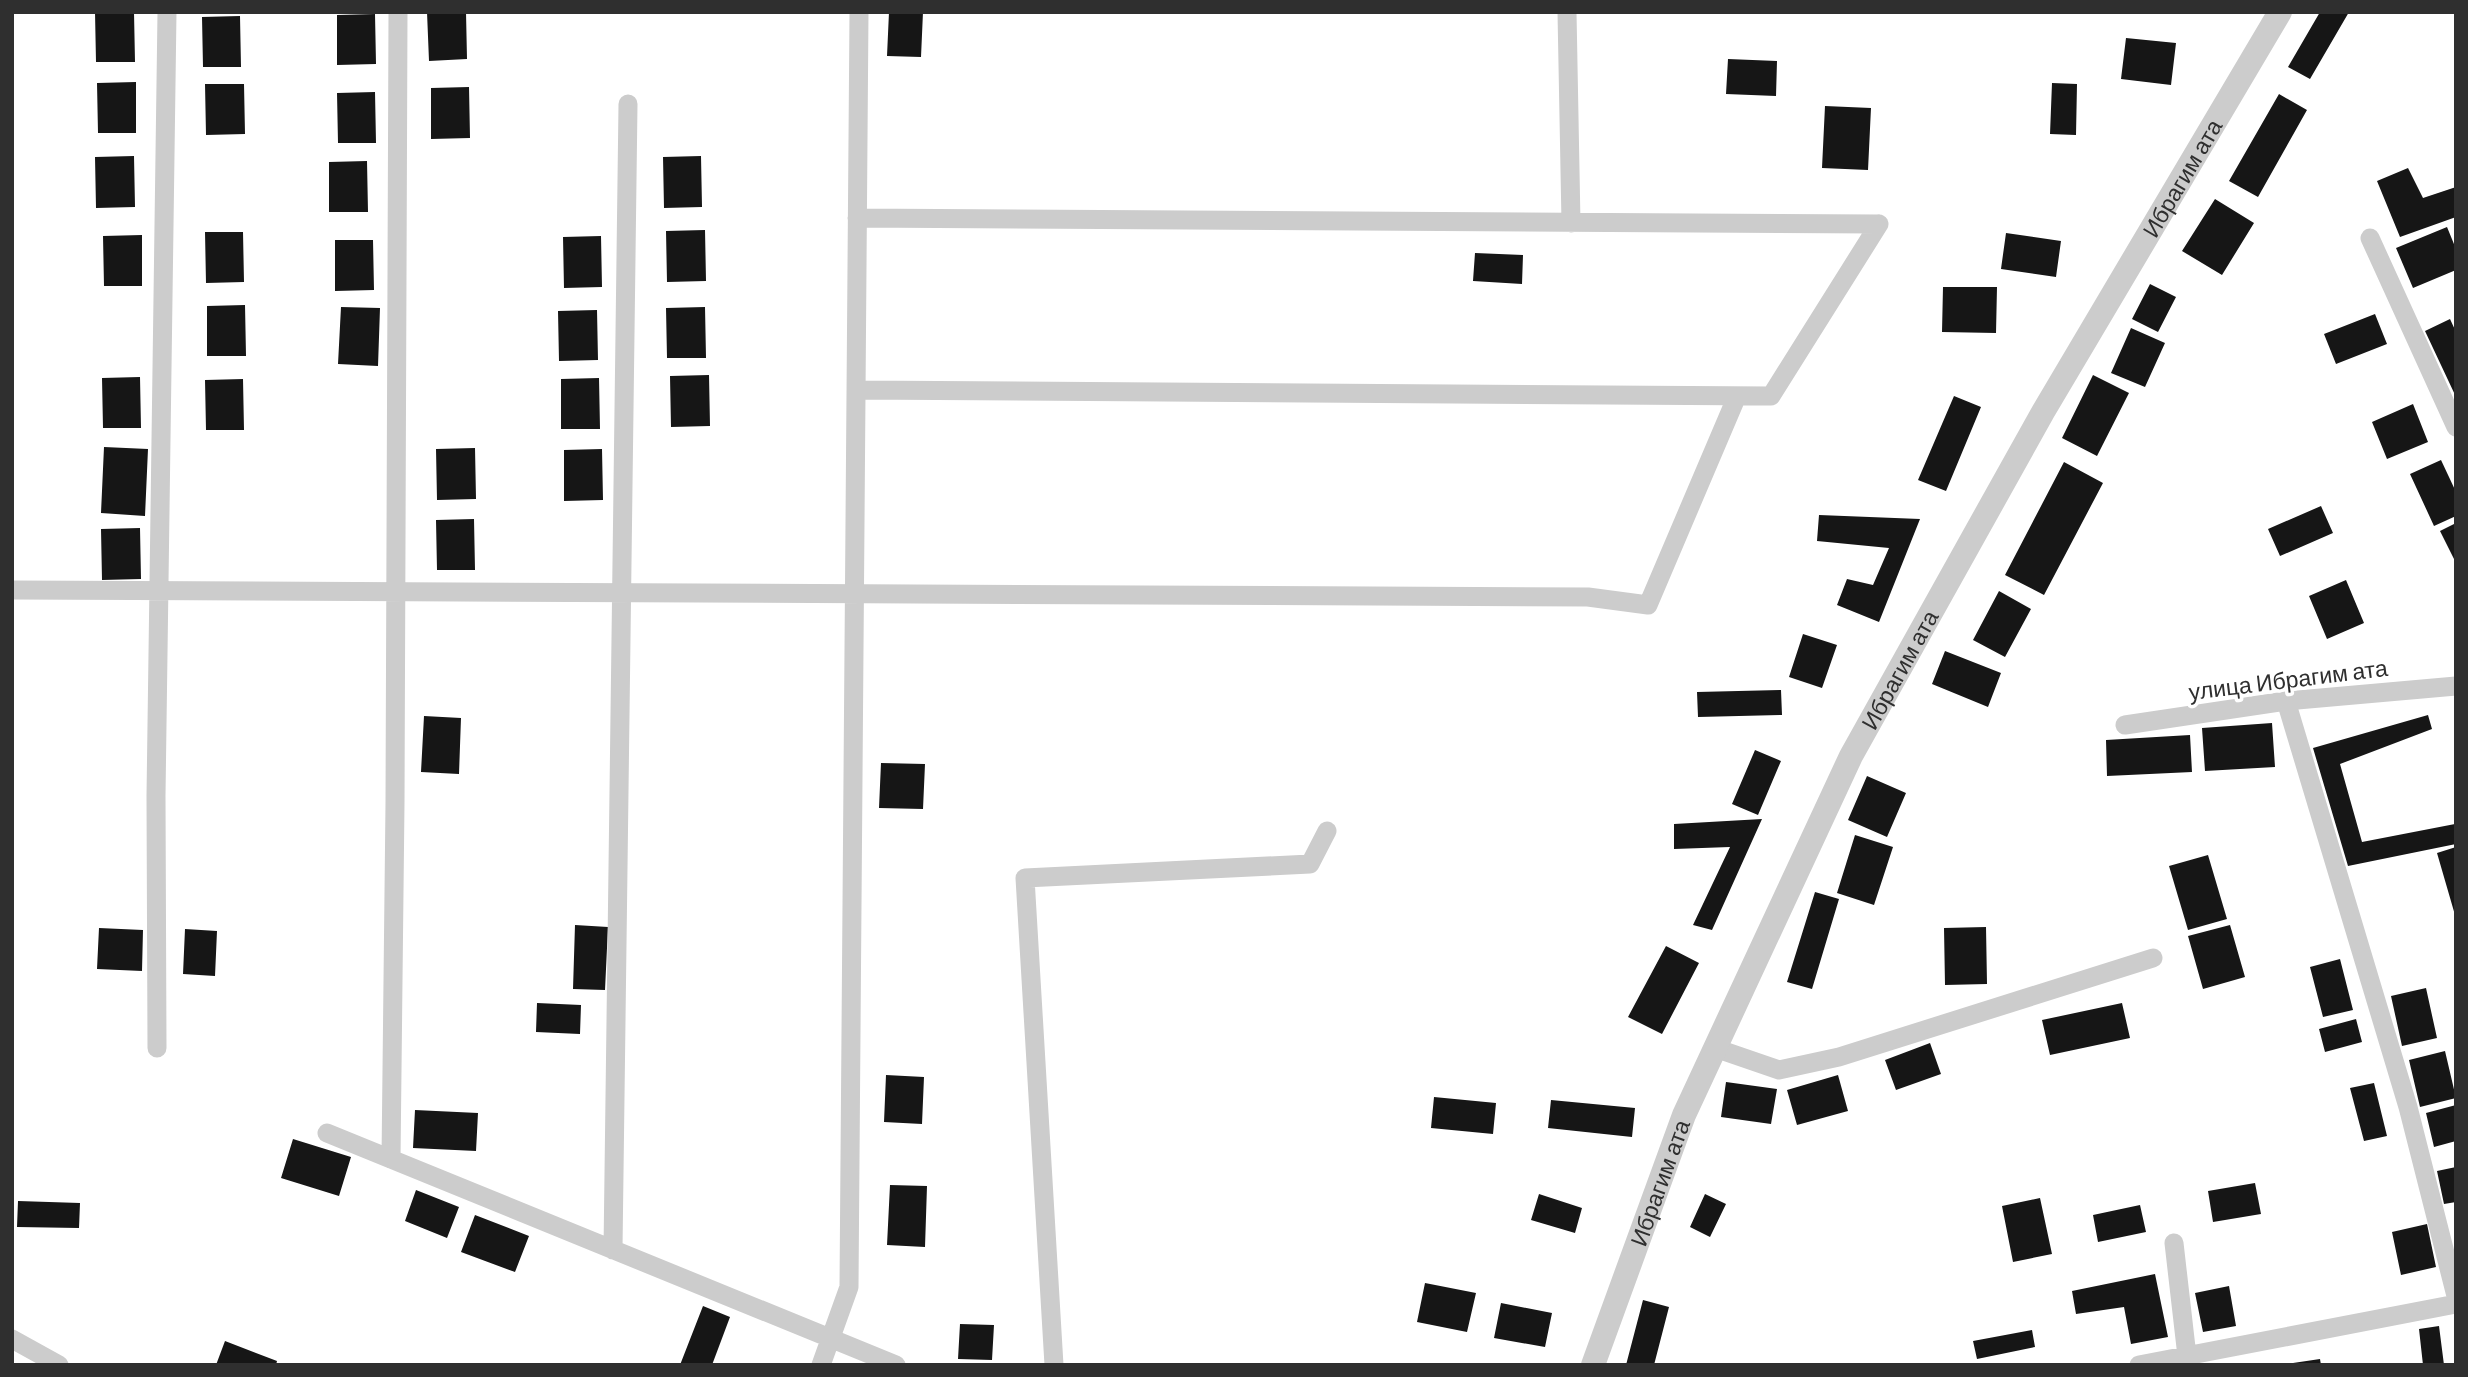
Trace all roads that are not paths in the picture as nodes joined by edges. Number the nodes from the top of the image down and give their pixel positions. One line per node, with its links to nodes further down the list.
1 (167, 12): 14 (street)
2 (398, 12): 15 (street)
3 (859, 12): 7 (street)
4 (1567, 12): 8 (street)
5 (2280, 12): 24 (street, Ибрагим ата)
6 (628, 104): 16 (street)
7 (857, 218): 8 (street); 10 (street)
8 (1571, 223): 11 (street)
9 (2370, 239): 12 (street)
10 (856, 390): 11 (street); 17 (street)
11 (1737, 396): 17 (street)
12 (2456, 427)
13 (12, 590): 14 (street)
14 (159, 591): 15 (street); 23 (street)
15 (396, 592): 16 (street); 26 (street)
16 (623, 593): 17 (street); 28 (street)
17 (855, 594): 31 (street)
18 (2456, 685): 19 (street, улица Ибрагим ата)
19 (2286, 701): 20 (street, улица Ибрагим ата); 29 (street)
20 (2125, 725)
21 (1327, 831): 37 (street)
22 (2153, 958): 24 (street)
23 (157, 1048)
24 (1715, 1048): 38 (street, Ибрагим ата)
25 (327, 1133): 26 (street)
26 (391, 1159): 28 (street)
27 (2174, 1243): 33 (street)
28 (613, 1250): 31 (street)
29 (2456, 1296)
30 (2456, 1304): 33 (street)
31 (831, 1338): 35 (street); 36 (street)
32 (12, 1339): 34 (street)
33 (2187, 1361): 39 (street)
34 (59, 1365)
35 (821, 1365)
36 (896, 1365)
37 (1054, 1365)
38 (1593, 1365)
39 (2139, 1365)

